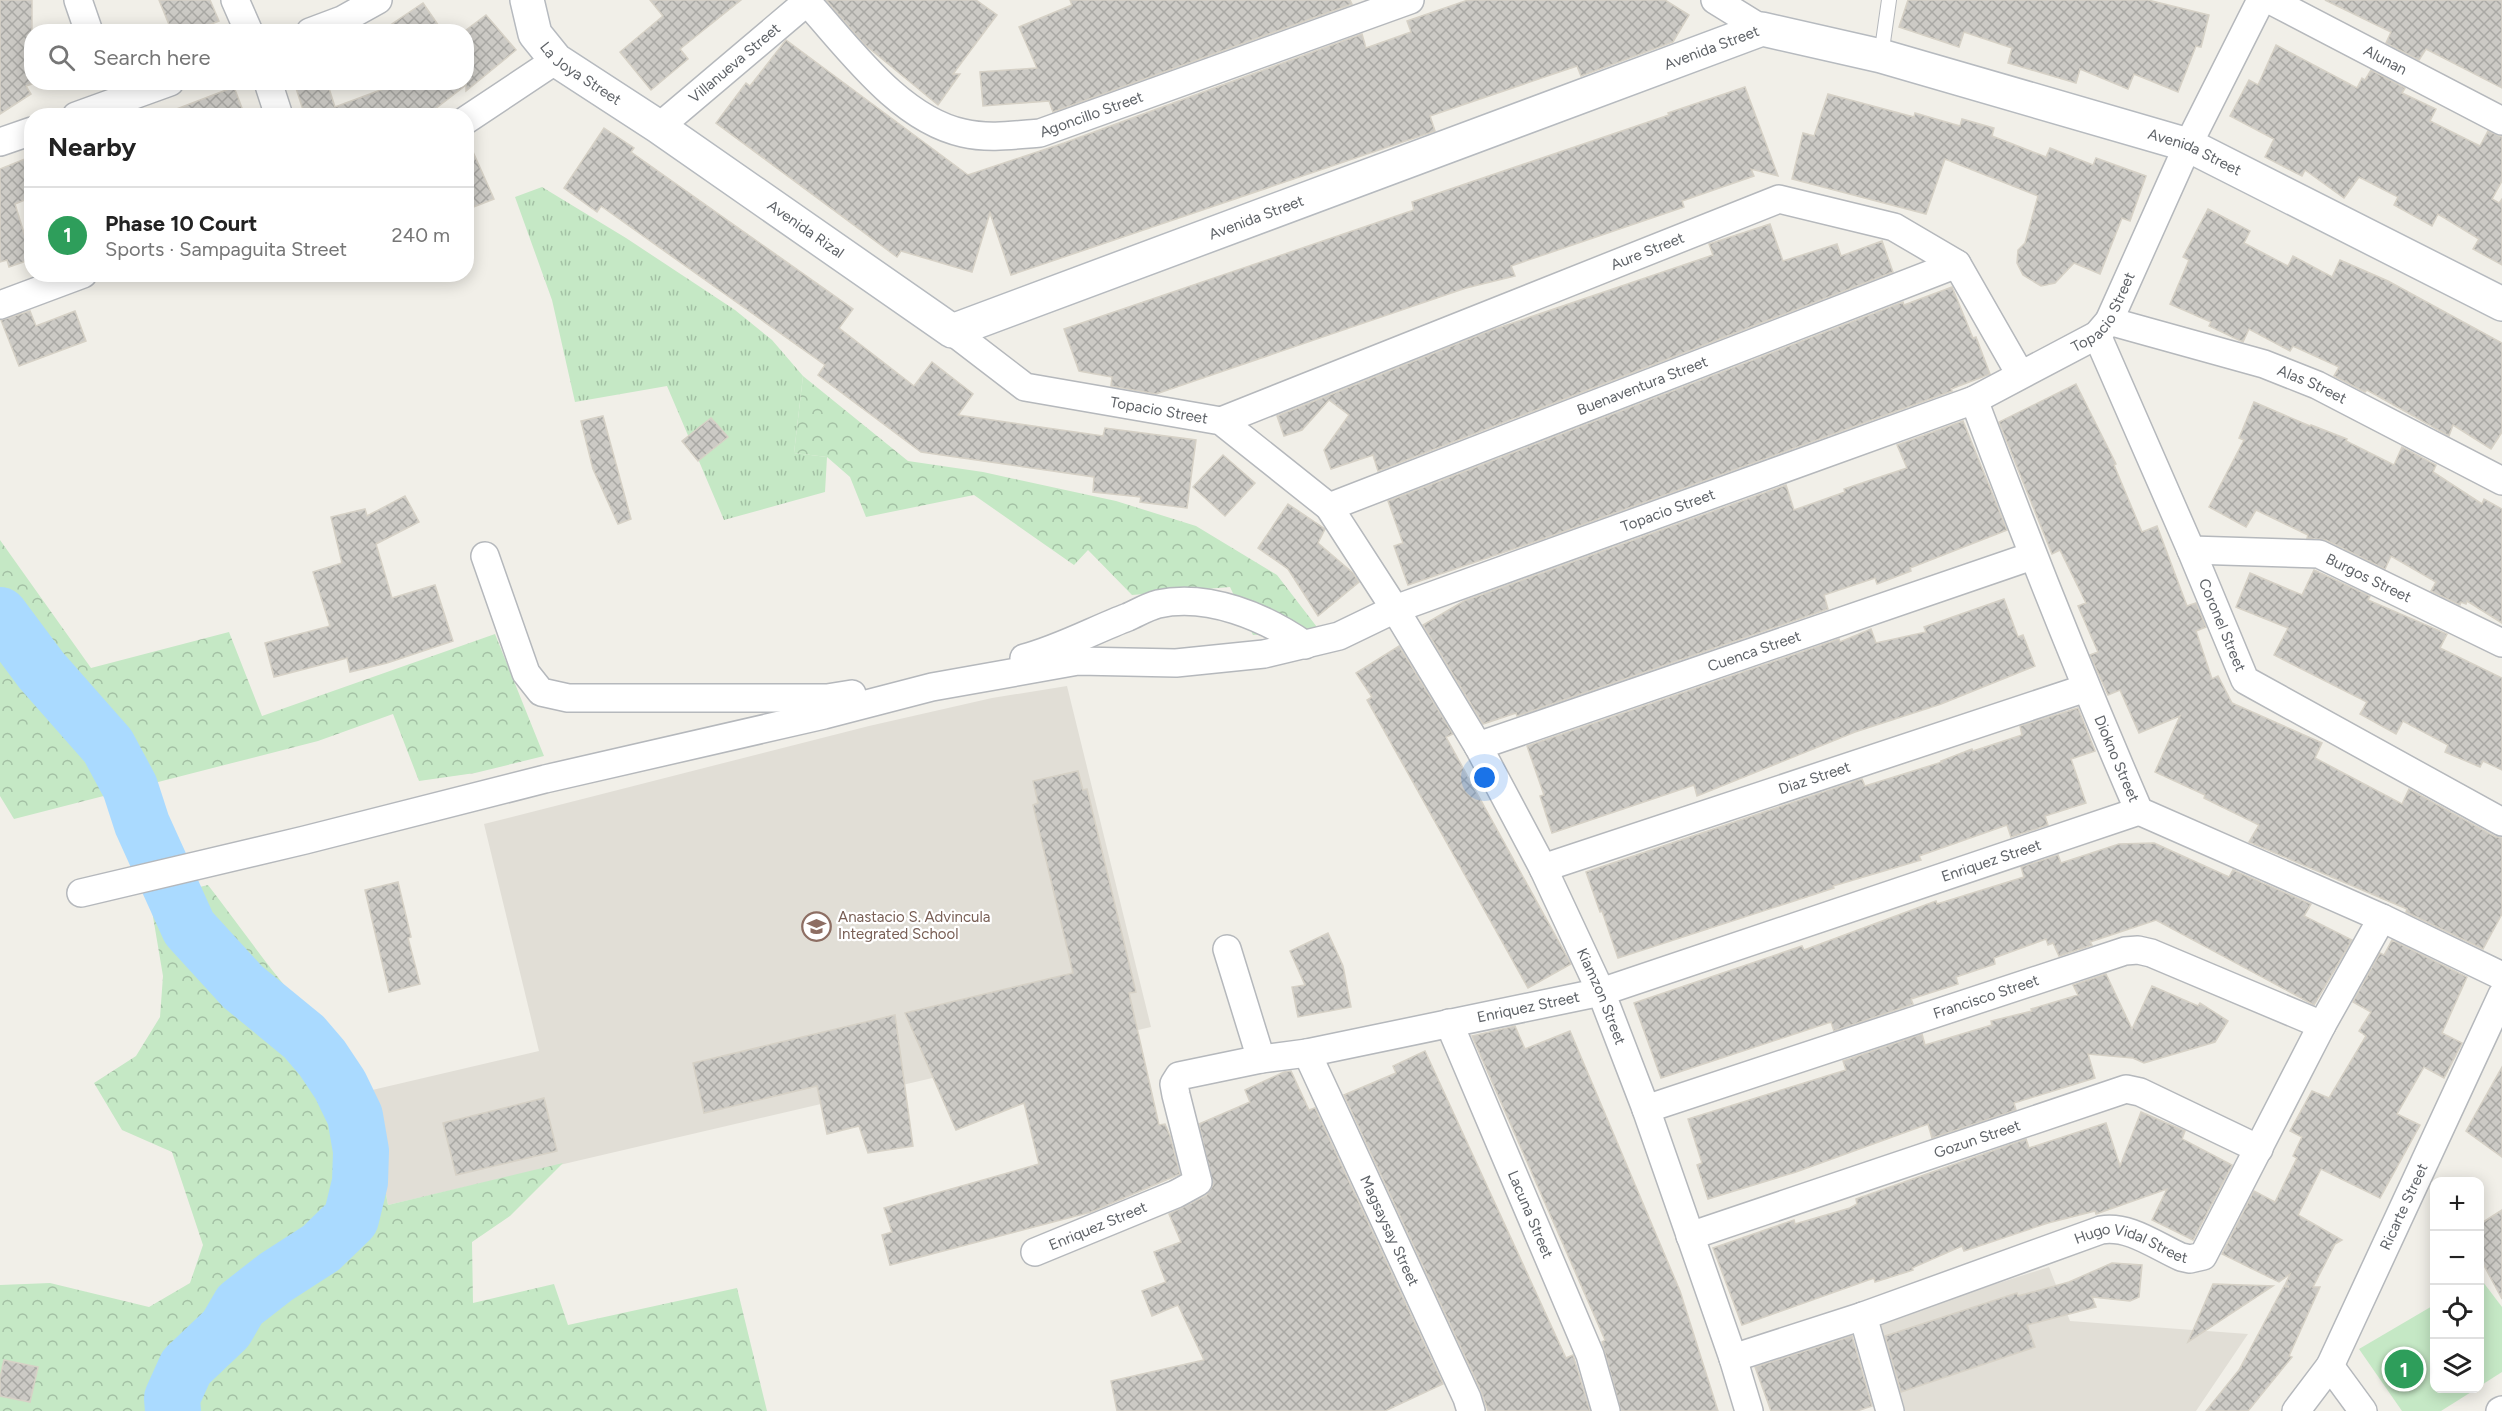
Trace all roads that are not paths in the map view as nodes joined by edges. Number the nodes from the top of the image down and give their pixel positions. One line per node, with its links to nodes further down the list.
1 (78, 0): 11 (street)
2 (235, 0): 12 (street)
3 (378, 0): 13 (street)
4 (527, 0): 16 (street, La Joya Street)
5 (1410, 0): 10 (street, Agoncillo Street)
6 (1715, 0): 14 (street)
7 (1889, 0): 15 (lane)
8 (2262, 0): 27 (street, Topacio Street)
9 (2270, 0): 23 (street, Alunan)
10 (808, 1): 24 (street, Villanueva Street)
11 (86, 24)
12 (246, 24)
13 (331, 24)
14 (1762, 29): 15 (street, Avenida Street); 33 (street, Avenida Street)
15 (1881, 56): 27 (street, Avenida Street)
16 (556, 60): 22 (street); 24 (street, La Joya Street)
17 (126, 90): 19 (street)
18 (271, 90): 21 (street)
19 (109, 93): 20 (street)
20 (87, 108)
21 (276, 108)
22 (474, 115)
23 (2502, 121)
24 (659, 127): 33 (street, Avenida Rizal)
25 (24, 134): 26 (street)
26 (0, 142)
27 (2188, 145): 30 (street, Avenida Street); 32 (street, Topacio Street)
28 (1957, 264): 34 (street, Aure Street); 36 (street, Aure Street); 38 (street, Buenaventura Street)
29 (62, 282): 31 (street)
30 (2502, 304)
31 (0, 305)
32 (2103, 328): 34 (street, Topacio Street); 37 (street, Alas Street); 39 (street, Coronel Street)
33 (952, 332): 36 (street, Topacio Street)
34 (2020, 374): 35 (street, Topacio Street)
35 (1974, 400): 41 (street, Diokno Street); 42 (street, Topacio Street)
36 (1221, 421): 38 (street, Topacio Street)
37 (2502, 481)
38 (1329, 507): 42 (street, Topacio Street)
39 (2191, 550): 43 (street, Burgos Street); 48 (street, Coronel Street)
40 (485, 556): 44 (street)
41 (2032, 556): 45 (street, Diokno Street); 46 (street, Cuenca Street)
42 (1395, 609): 44 (street); 46 (street, Kiamzon Street)
43 (2502, 643)
44 (1305, 645): 50 (street)
45 (2086, 688): 47 (street, Diokno Street); 49 (street, Diaz Street)
46 (1478, 746): 49 (street, Kiamzon Street)
47 (2139, 811): 51 (street, Diokno Street); 54 (street, Enriquez Street)
48 (2502, 822)
49 (1543, 868): 54 (street, Kiamzon Street)
50 (81, 893)
51 (2382, 918): 53 (street, Diokno Street); 57 (street, Hugo Vidal Street)
52 (1227, 949): 59 (street)
53 (2502, 976)
54 (1601, 992): 56 (street, Enriquez Street); 60 (street, Kiamzon Street)
55 (2502, 995): 66 (street, Ricarte Street)
56 (1449, 1023): 58 (street, Enriquez Street); 68 (street, Lacuna Street)
57 (2322, 1024): 60 (street, Francisco Street); 61 (street, Hugo Vidal Street)
58 (1307, 1053): 59 (street, Enriquez Street); 67 (street, Magsaysay Street)
59 (1261, 1059): 63 (street, Enriquez Street)
60 (1646, 1109): 62 (street, Kiamzon Street)
61 (2259, 1149): 62 (street, Gozun Street); 64 (street, Hugo Vidal Street)
62 (1690, 1236): 65 (street, Kiamzon Street)
63 (1035, 1252)
64 (1863, 1316): 65 (street, Hugo Vidal Street); 70 (street)
65 (1733, 1358): 69 (street, Kiamzon Street)
66 (2330, 1366): 71 (street, Ricarte Street); 72 (street)
67 (1471, 1411)
68 (1606, 1411)
69 (1749, 1411)
70 (1890, 1411)
71 (2296, 1411)
72 (2363, 1411)

